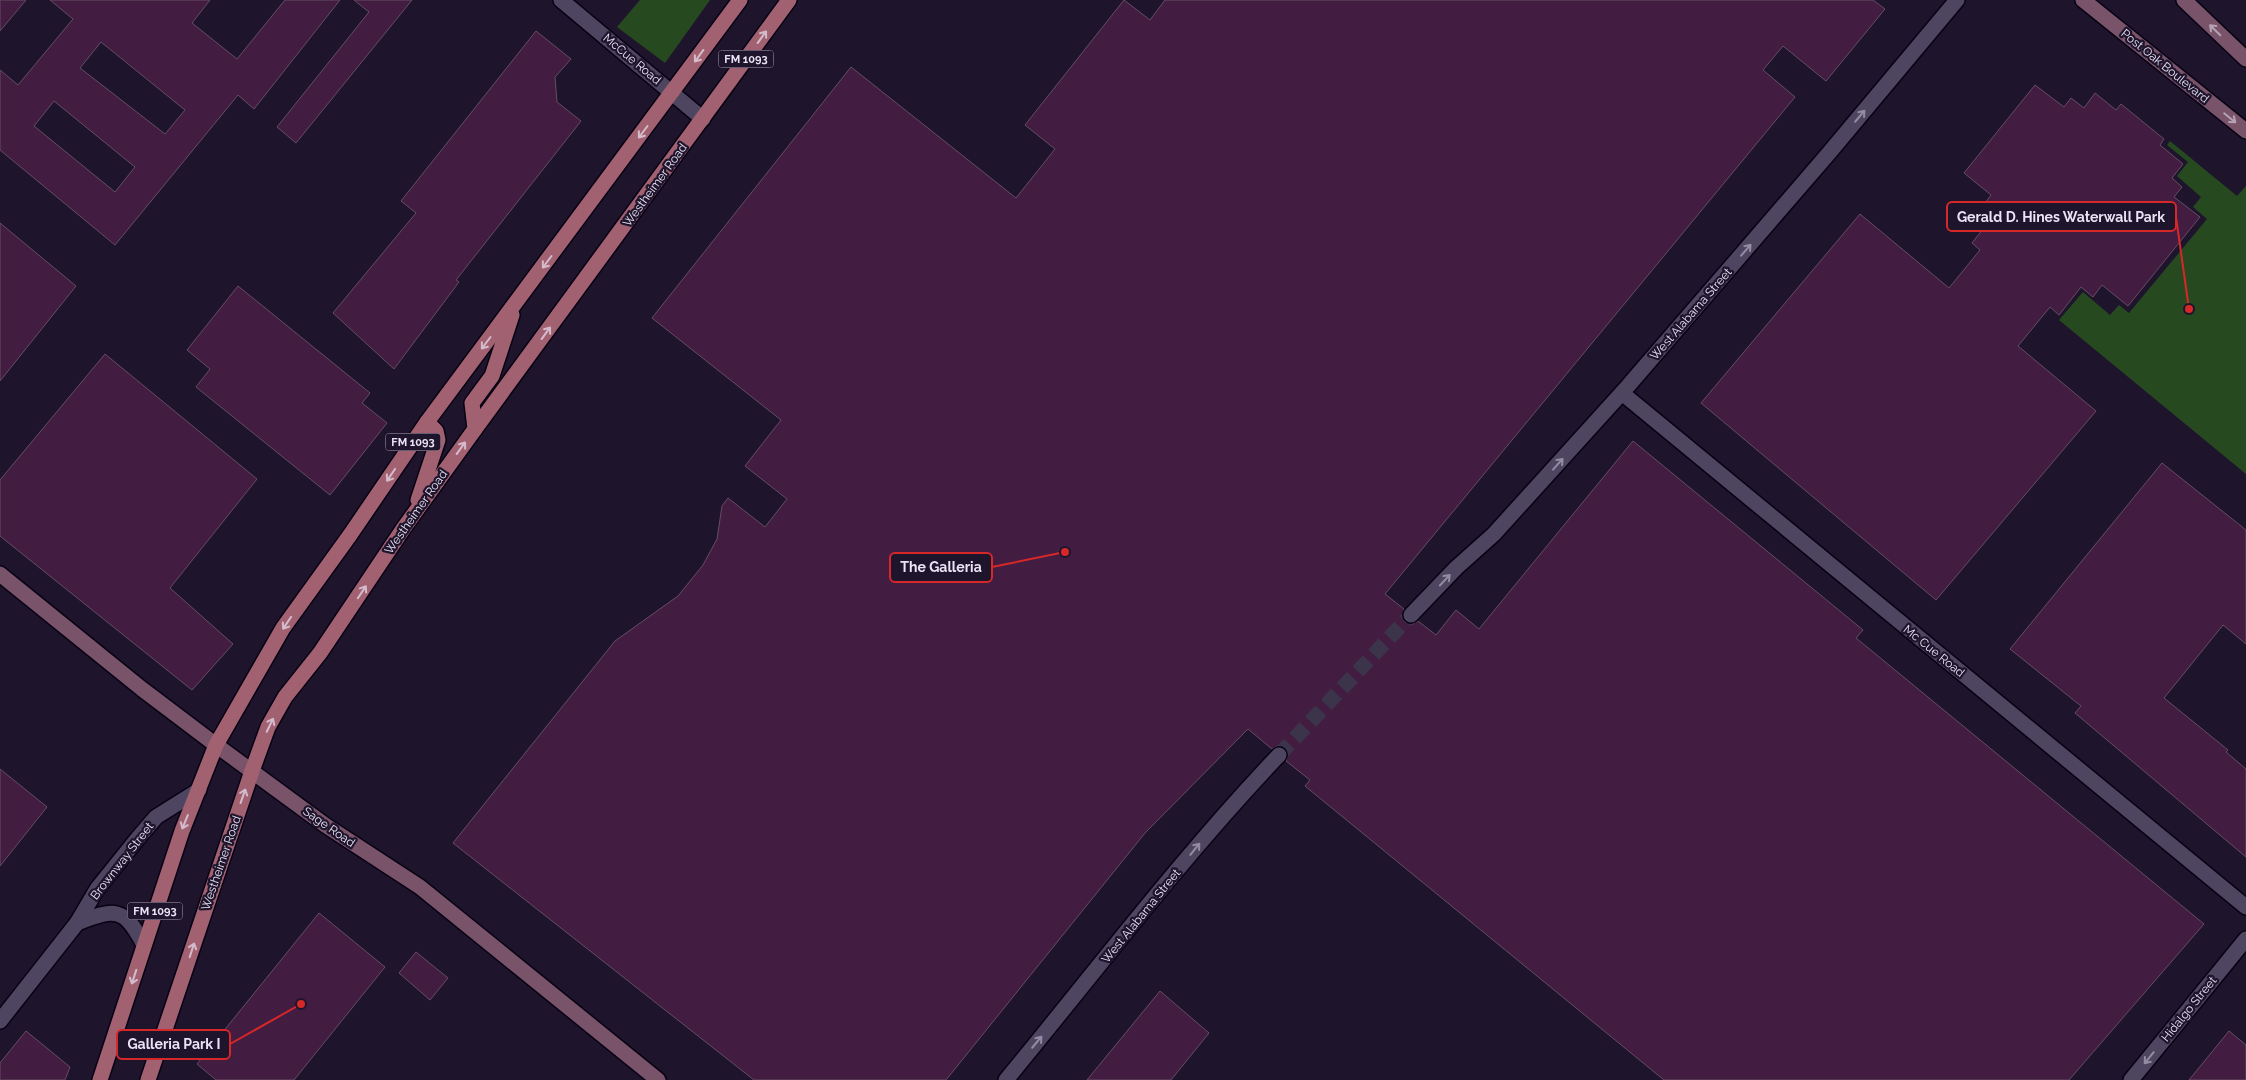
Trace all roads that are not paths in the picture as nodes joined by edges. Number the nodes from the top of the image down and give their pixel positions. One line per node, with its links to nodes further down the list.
1 (561, 0): 8 (street, McCue Road)
2 (740, 0): 8 (main road, FM 1093, one-way to 8)
3 (789, 0): 9 (main road, Westheimer Road / FM 1093, one-way to 3)
4 (1957, 0): 12 (street, West Alabama Street, one-way to 4)
5 (2083, 0): 10 (main road, Post Oak Boulevard, one-way to 10)
6 (2184, 0): 7 (main road, one-way to 6)
7 (2246, 59)
8 (672, 93): 9 (street, McCue Road); 11 (main road, FM 1093, one-way to 11)
9 (703, 119): 14 (main road, Westheimer Road / FM 1093, one-way to 9)
10 (2246, 131)
11 (515, 304): 13 (main road, FM 1093, one-way to 13); 14 (main road)
12 (1622, 393): 17 (street, West Alabama Street, one-way to 12); 22 (street, Mc Cue Road)
13 (427, 422): 15 (main road); 18 (main road, FM 1093, one-way to 18)
14 (475, 429): 15 (main road, Westheimer Road / FM 1093, one-way to 14)
15 (412, 516): 20 (main road, Westheimer Road / FM 1093, one-way to 15)
16 (0, 574): 18 (main road, Sage Road)
17 (1411, 615)
18 (216, 745): 20 (main road, Sage Road); 21 (main road, FM 1093)
19 (1279, 754): 30 (street, West Alabama Street, one-way to 19)
20 (252, 771): 28 (main road, Westheimer Road / FM 1093, one-way to 20); 29 (main road, Sage Road)
21 (199, 790): 23 (street, Brownway Street); 25 (main road, FM 1093, one-way to 25)
22 (2246, 907)
23 (77, 923): 25 (street, Brownway Street); 26 (street, Brownway Street)
24 (2246, 939): 31 (street, Hidalgo Street, one-way to 31)
25 (144, 945): 27 (main road, FM 1093, one-way to 27)
26 (0, 1021)
27 (100, 1080)
28 (148, 1080)
29 (658, 1080)
30 (1006, 1080)
31 (2131, 1080)

